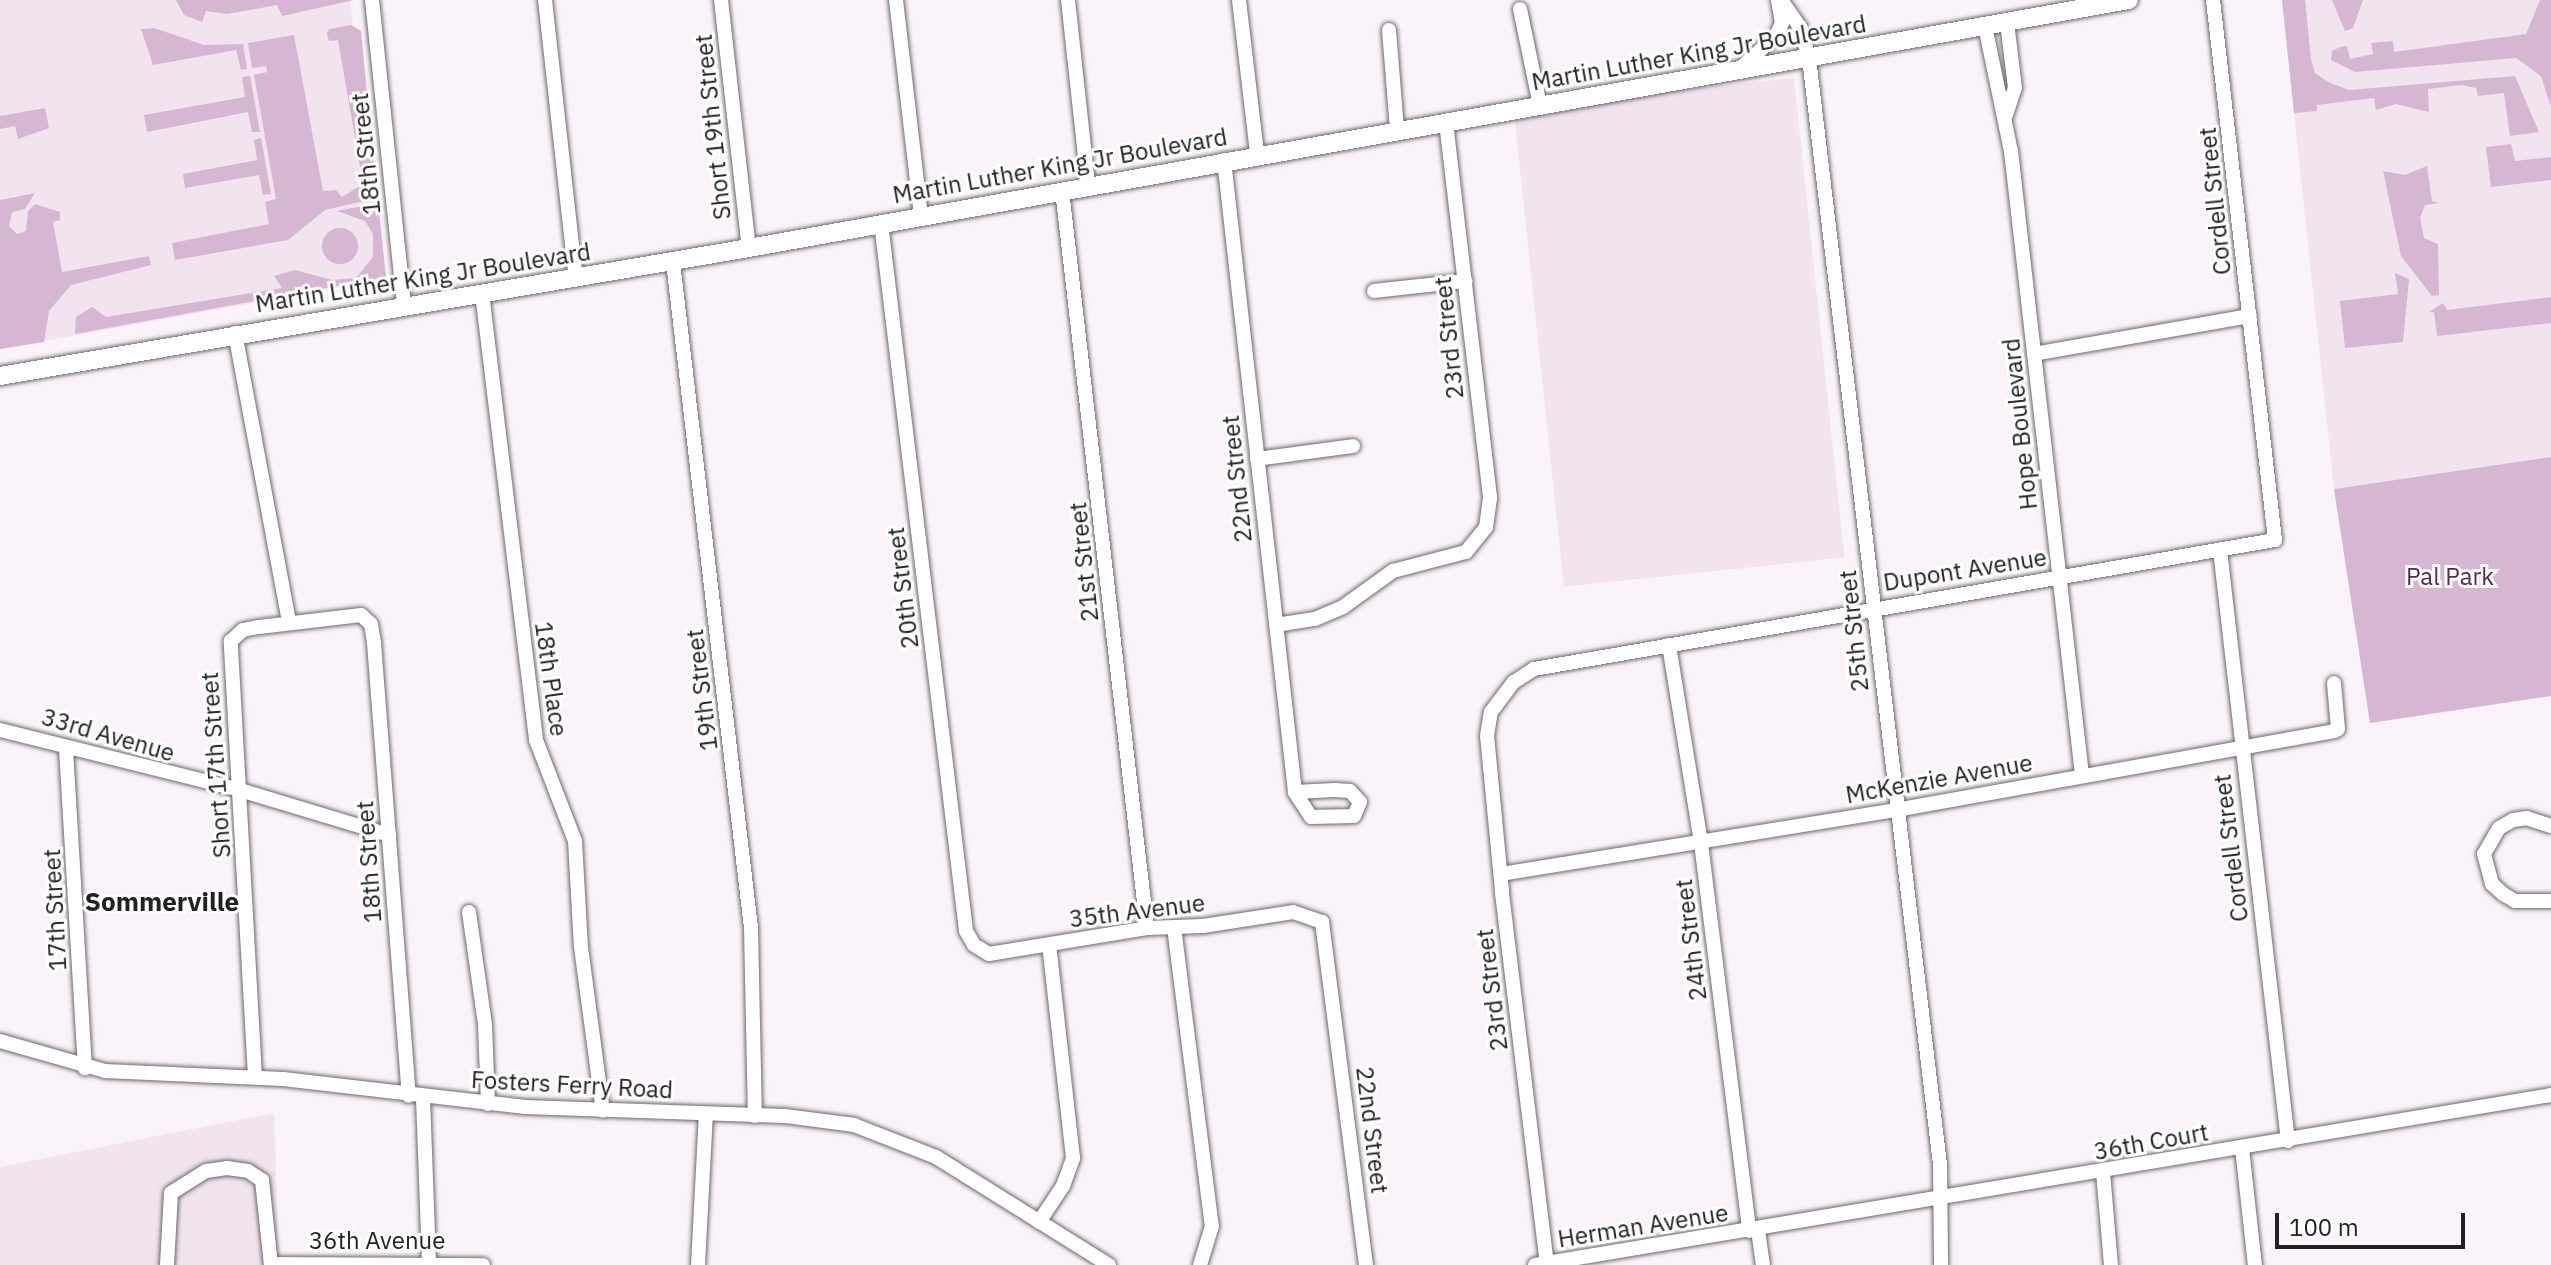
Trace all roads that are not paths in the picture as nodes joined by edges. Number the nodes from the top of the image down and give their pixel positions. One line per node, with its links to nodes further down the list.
1 (545, 0): 28 (street)
2 (721, 0): 26 (street, Short 19th Street)
3 (896, 0): 24 (street)
4 (1068, 0): 22 (street)
5 (1239, 0): 20 (street)
6 (1779, 0): 14 (street, 25th Street); 15 (street)
7 (2129, 0): 11 (main road, Martin Luther King Jr Boulevard)
8 (2213, 0): 33 (street, Cordell Street)
9 (372, 5): 32 (street, 18th Street)
10 (1520, 9): 16 (street)
11 (2007, 22): 12 (main road, Martin Luther King Jr Boulevard); 17 (street, Hope Boulevard)
12 (1985, 26): 14 (main road, Martin Luther King Jr Boulevard); 17 (street, Hope Boulevard)
13 (1389, 30): 19 (street)
14 (1809, 58): 15 (main road, Martin Luther King Jr Boulevard); 42 (street, 25th Street)
15 (1736, 71): 16 (main road, Martin Luther King Jr Boulevard)
16 (1540, 106): 18 (main road, Martin Luther King Jr Boulevard)
17 (2006, 115): 35 (street, Hope Boulevard)
18 (1446, 122): 19 (main road, Martin Luther King Jr Boulevard); 29 (street, 23rd Street)
19 (1397, 129): 20 (main road, Martin Luther King Jr Boulevard)
20 (1257, 154): 21 (main road, Martin Luther King Jr Boulevard)
21 (1224, 160): 22 (main road, Martin Luther King Jr Boulevard); 38 (street, 22nd Street)
22 (1088, 185): 23 (main road, Martin Luther King Jr Boulevard)
23 (1062, 190): 24 (main road, Martin Luther King Jr Boulevard); 63 (street, 21st Street)
24 (921, 215): 25 (main road, Martin Luther King Jr Boulevard)
25 (881, 223): 26 (main road, Martin Luther King Jr Boulevard); 64 (street, 20th Street)
26 (749, 248): 27 (main road, Martin Luther King Jr Boulevard)
27 (673, 262): 28 (main road, Martin Luther King Jr Boulevard); 74 (street, 19th Street)
28 (576, 279): 31 (main road, Martin Luther King Jr Boulevard)
29 (1465, 281): 30 (street); 44 (street, 23rd Street)
30 (1374, 291)
31 (482, 293): 32 (main road, Martin Luther King Jr Boulevard); 72 (street, 18th Place)
32 (404, 303): 34 (main road, Martin Luther King Jr Boulevard)
33 (2250, 316): 35 (street); 39 (street, Cordell Street)
34 (235, 333): 36 (main road, Martin Luther King Jr Boulevard); 43 (street)
35 (2034, 354): 41 (street, Hope Boulevard)
36 (0, 376)
37 (1353, 446): 38 (street)
38 (1257, 459): 44 (street, 22nd Street)
39 (2275, 540): 40 (street, Dupont Avenue)
40 (2220, 550): 41 (street, Dupont Avenue); 49 (street, Cordell Street)
41 (2059, 576): 42 (street, Dupont Avenue); 51 (street, Hope Boulevard)
42 (1874, 607): 45 (street, Dupont Avenue); 54 (street, 25th Street)
43 (289, 622): 52 (street, Short 17th Street); 56 (street, 18th Street)
44 (1276, 625): 53 (street, 22nd Street)
45 (1669, 645): 47 (street, Dupont Avenue); 57 (street, 24th Street)
46 (2334, 683): 49 (street, McKenzie Avenue)
47 (1491, 712): 58 (street, 23rd Street)
48 (0, 730): 50 (street, 33rd Avenue)
49 (2242, 748): 51 (street, McKenzie Avenue); 75 (street, Cordell Street)
50 (66, 749): 52 (street, 33rd Avenue); 67 (street, 17th Street)
51 (2082, 775): 54 (street, McKenzie Avenue)
52 (240, 790): 56 (street, 33rd Avenue); 68 (street, Short 17th Street)
53 (1295, 792)
54 (1896, 810): 57 (street, McKenzie Avenue); 78 (street, 25th Street)
55 (2551, 826): 59 (street)
56 (389, 835): 70 (street, 18th Street)
57 (1701, 843): 58 (street, McKenzie Avenue); 80 (street, 24th Street)
58 (1501, 874): 83 (street, 23rd Street)
59 (2551, 901)
60 (469, 912): 71 (street)
61 (1309, 913): 62 (street, 35th Avenue); 89 (street, 22nd Street)
62 (1174, 927): 63 (street, 35th Avenue); 88 (street)
63 (1147, 928): 65 (street, 35th Avenue)
64 (974, 945): 65 (street, 35th Avenue)
65 (1049, 945): 79 (street)
66 (0, 1041): 67 (street, Fosters Ferry Road)
67 (85, 1068): 68 (street, Fosters Ferry Road)
68 (255, 1077): 70 (street, Fosters Ferry Road)
69 (2551, 1095): 75 (street, 36th Court)
70 (416, 1097): 71 (street, Fosters Ferry Road); 81 (street, 18th Street)
71 (488, 1104): 72 (street, Fosters Ferry Road)
72 (603, 1111): 73 (street, Fosters Ferry Road)
73 (706, 1114): 74 (street, Fosters Ferry Road); 86 (street)
74 (755, 1116): 79 (street, Fosters Ferry Road)
75 (2288, 1141): 76 (street, 36th Court)
76 (2242, 1148): 77 (street, 36th Court); 93 (street)
77 (2103, 1172): 78 (street, 36th Court); 92 (street)
78 (1938, 1199): 80 (street, 36th Court); 91 (street, 25th Street)
79 (1039, 1222): 87 (street, Fosters Ferry Road)
80 (1753, 1231): 83 (street, Herman Avenue); 90 (street, 24th Street)
81 (428, 1263): 82 (street, 36th Avenue); 85 (street, 36th Avenue)
82 (271, 1264): 84 (street)
83 (1543, 1264)
84 (167, 1265)
85 (483, 1265)
86 (698, 1265)
87 (1109, 1265)
88 (1200, 1265)
89 (1366, 1265)
90 (1763, 1265)
91 (1941, 1265)
92 (2111, 1265)
93 (2255, 1265)

